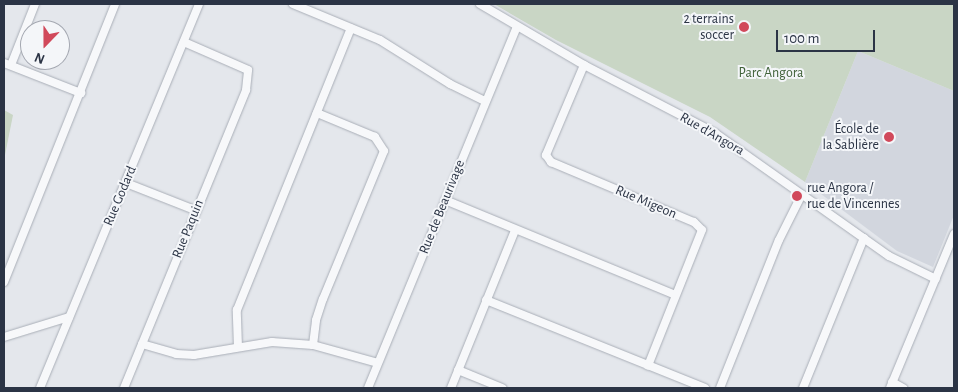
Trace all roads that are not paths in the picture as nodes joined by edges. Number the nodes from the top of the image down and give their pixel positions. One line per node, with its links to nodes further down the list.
1 (35, 4): 9 (street)
2 (115, 4): 11 (street)
3 (199, 4): 8 (street, Rue Godard)
4 (293, 4): 7 (street)
5 (480, 4): 6 (street, Rue d'Angora)
6 (517, 27): 10 (street, Rue d'Angora); 12 (street, Rue de Beaurivage)
7 (351, 28): 12 (street); 13 (street)
8 (184, 42): 14 (street, Rue Godard); 17 (street, Rue Paquin)
9 (7, 64): 11 (street)
10 (584, 65): 15 (street, Rue d'Angora); 23 (street, Rue Migeon)
11 (81, 93): 22 (street)
12 (485, 101): 16 (street, Rue de Beaurivage)
13 (317, 113): 28 (street); 29 (street)
14 (126, 183): 17 (street); 25 (street, Rue Godard)
15 (802, 194): 20 (street, Rue d'Angora); 40 (street)
16 (445, 200): 18 (street); 30 (street, Rue de Beaurivage)
17 (195, 210): 27 (street, Rue Paquin)
18 (515, 230): 23 (street); 24 (street)
19 (954, 234): 21 (street)
20 (864, 238): 21 (street, Rue d'Angora); 41 (street)
21 (936, 278): 33 (street)
22 (4, 282)
23 (675, 295): 31 (street, Rue Migeon)
24 (486, 300): 31 (street); 32 (street)
25 (69, 317): 26 (street); 34 (street, Rue Godard)
26 (4, 337)
27 (142, 344): 29 (street); 35 (street, Rue Paquin)
28 (313, 345): 29 (street); 30 (street)
29 (238, 347)
30 (378, 363): 36 (street, Rue de Beaurivage)
31 (648, 366): 39 (street)
32 (458, 370): 37 (street); 38 (street)
33 (891, 385): 42 (street)
34 (40, 388)
35 (124, 388)
36 (368, 388)
37 (451, 388)
38 (502, 388)
39 (705, 388)
40 (720, 388)
41 (803, 388)
42 (903, 388)

